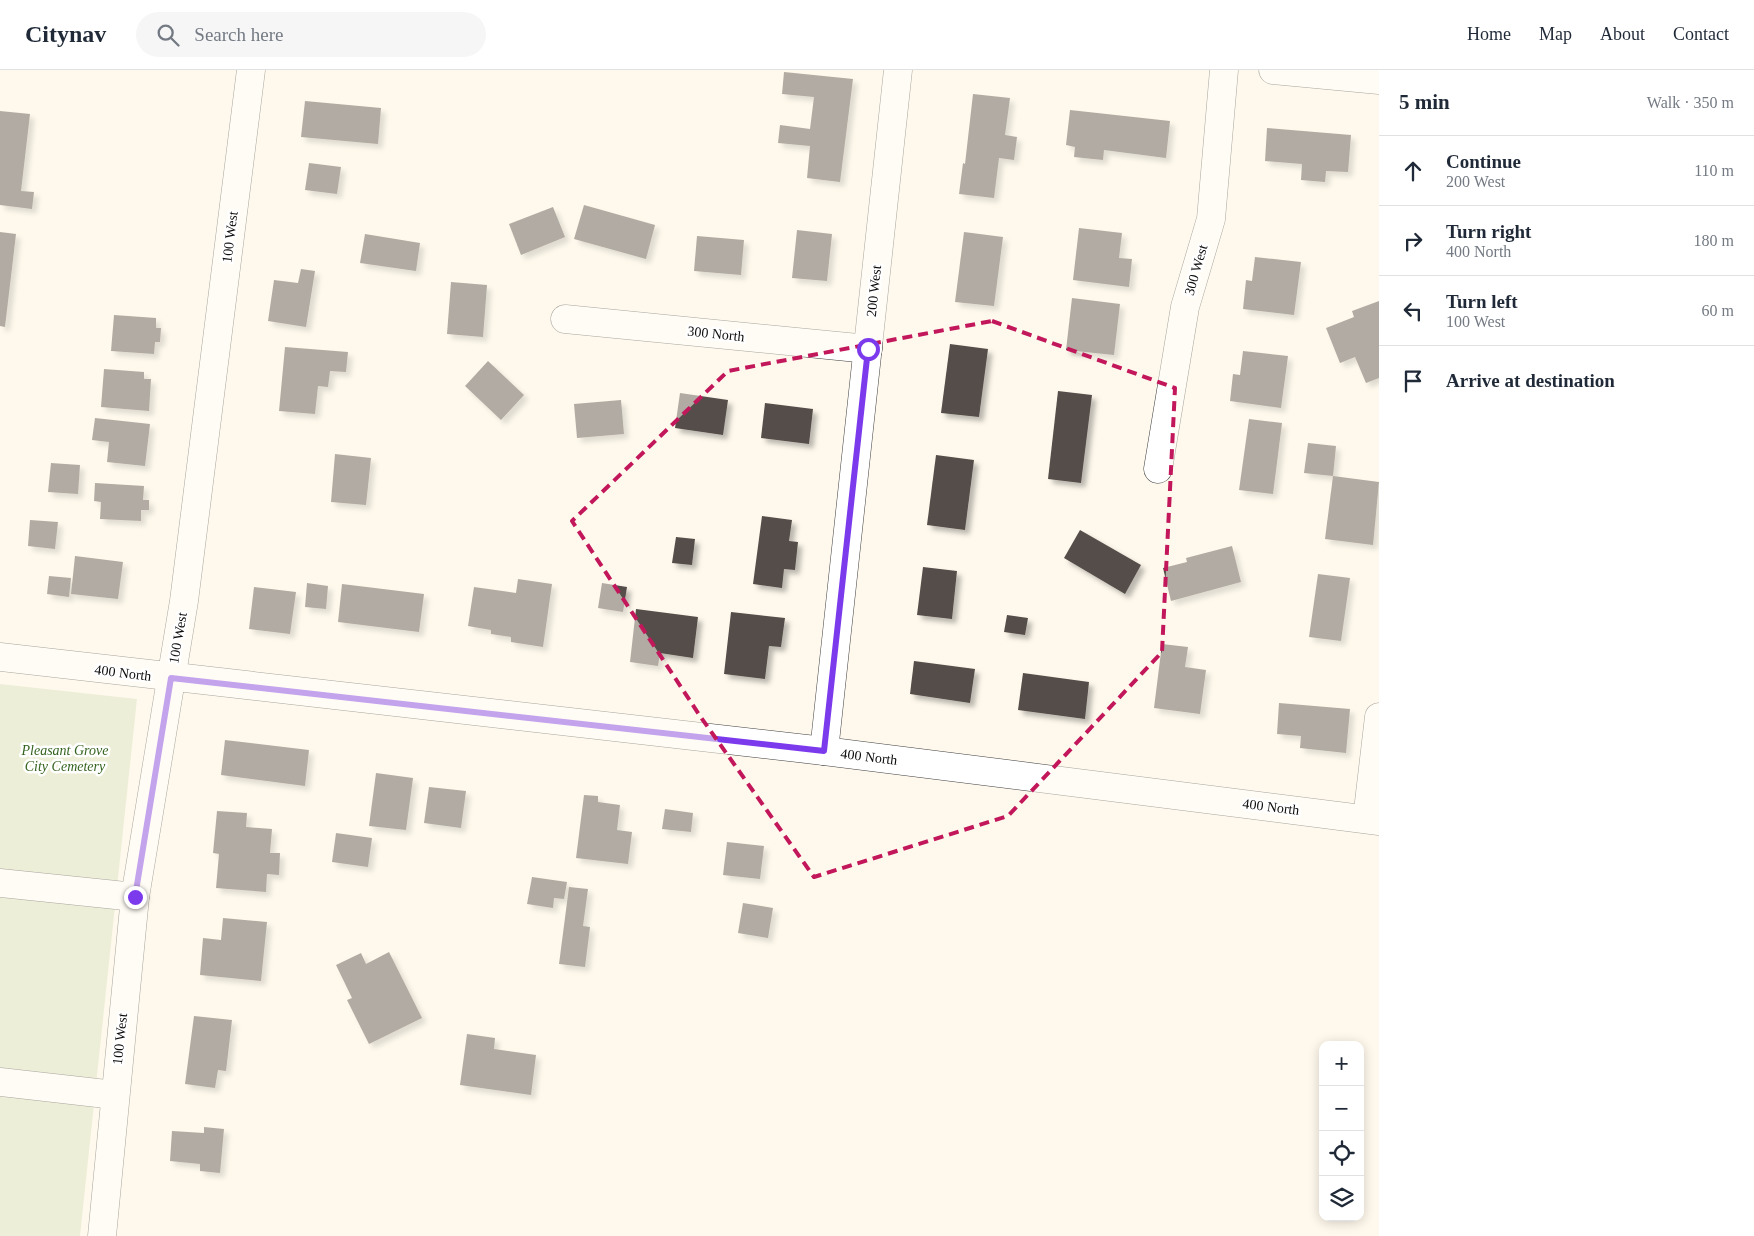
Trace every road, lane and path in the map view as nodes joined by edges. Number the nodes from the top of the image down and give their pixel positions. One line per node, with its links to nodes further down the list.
1 (251, 70): 10 (street, 100 West)
2 (898, 70): 7 (street, 200 West)
3 (1224, 70): 8 (street, 300 West)
4 (1273, 70): 5 (street)
5 (1379, 80)
6 (565, 319): 7 (street, 300 North)
7 (868, 349): 12 (street, 200 West)
8 (1158, 469)
9 (0, 658): 10 (street, 400 North)
10 (171, 678): 12 (street, 400 North); 15 (street, 100 West)
11 (1379, 716): 13 (street)
12 (824, 751): 13 (street, 400 North)
13 (1373, 820)
14 (0, 883): 15 (street)
15 (135, 897): 17 (street, 100 West)
16 (0, 1082): 17 (street)
17 (114, 1095): 18 (street, 100 West)
18 (102, 1236)

